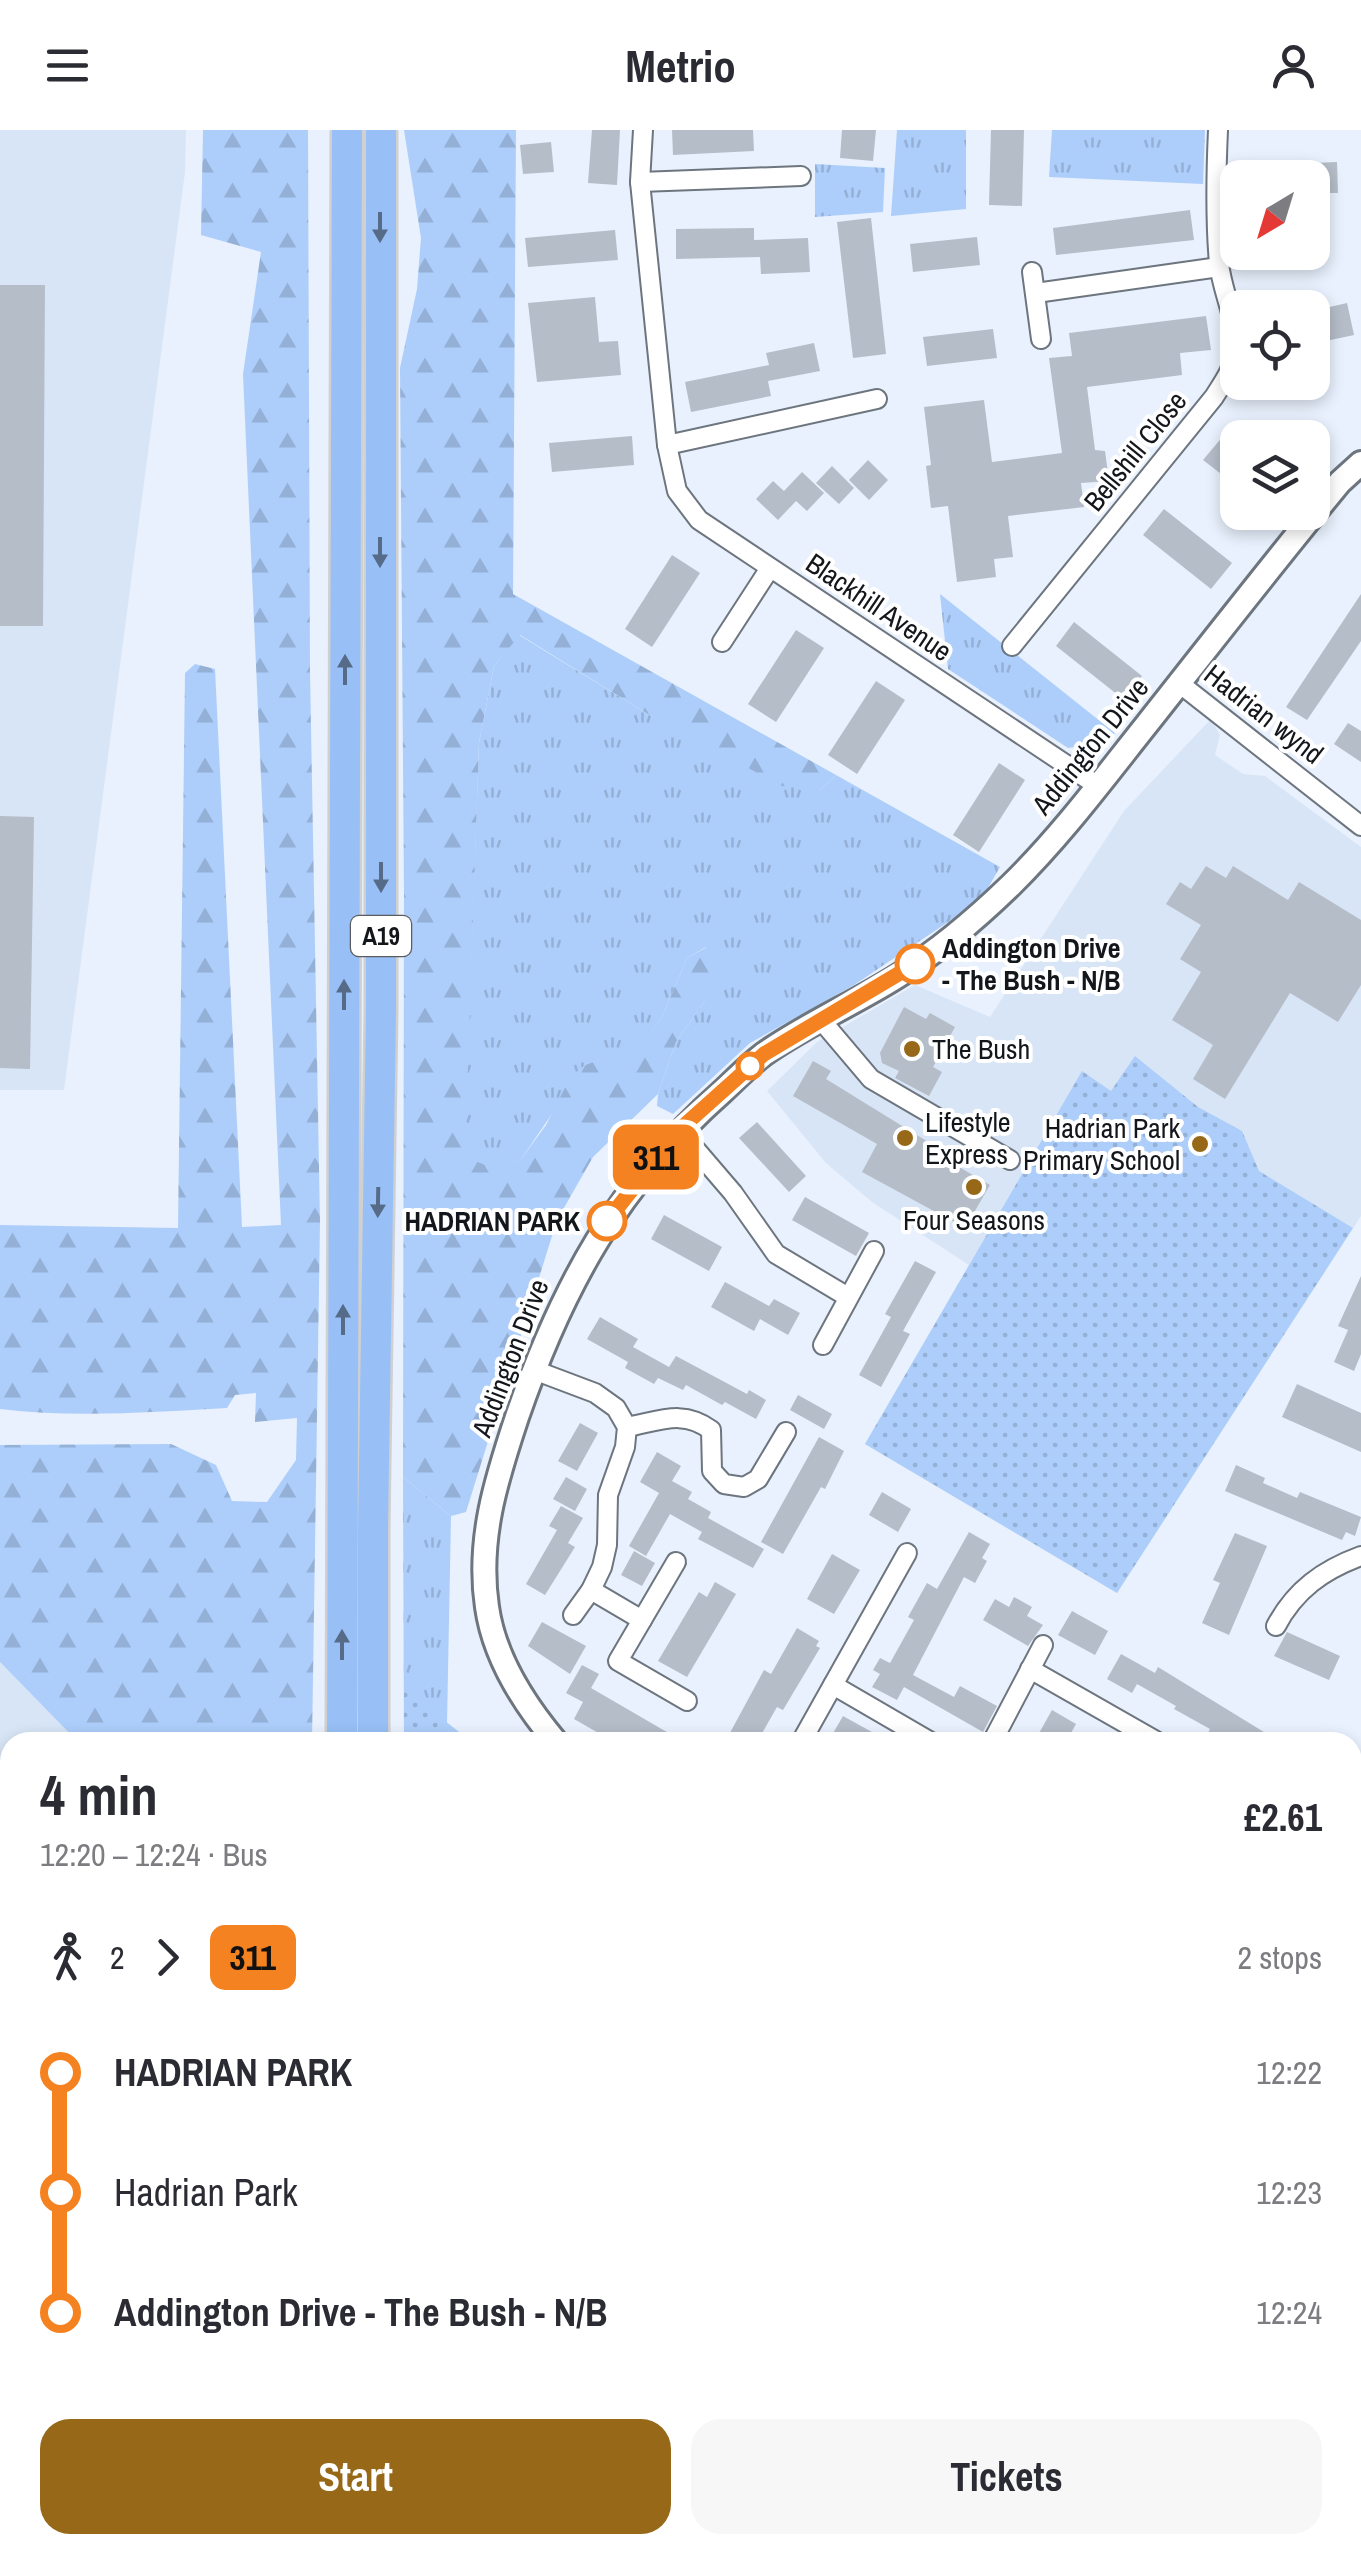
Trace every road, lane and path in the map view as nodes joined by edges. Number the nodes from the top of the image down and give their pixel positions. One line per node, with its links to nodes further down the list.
1 (347, 130): 41 (highway, A19, one-way to 1)
2 (380, 130): 42 (highway, A19, one-way to 42)
3 (643, 130): 6 (street, Blackhill Avenue)
4 (1218, 130): 7 (street, Bellshill Close)
5 (801, 176): 6 (street)
6 (640, 182): 13 (street, Blackhill Avenue)
7 (1220, 266): 10 (street)
8 (1221, 270): 17 (street, Bellshill Close)
9 (1032, 272): 10 (street)
10 (1036, 293): 11 (street)
11 (1041, 339)
12 (877, 399): 13 (street)
13 (667, 445): 15 (street, Blackhill Avenue)
14 (1361, 463): 18 (street, Addington Drive)
15 (770, 568): 16 (street); 19 (street, Blackhill Avenue)
16 (722, 642)
17 (1012, 646)
18 (1179, 683): 19 (street, Addington Drive); 20 (street, Hadrian wynd)
19 (1098, 786): 21 (street, Addington Drive)
20 (1361, 826)
21 (821, 1020): 22 (street, Addington Drive); 23 (street)
22 (679, 1130): 25 (street); 27 (street, Addington Drive)
23 (1010, 1160)
24 (874, 1251): 25 (street)
25 (848, 1297): 26 (street)
26 (823, 1346)
27 (534, 1370): 28 (street); 43 (street, Addington Drive)
28 (628, 1427): 29 (street); 33 (street)
29 (786, 1432)
30 (907, 1553): 39 (street)
31 (1361, 1556): 36 (street)
32 (676, 1562): 35 (street)
33 (591, 1590): 34 (street); 35 (street)
34 (574, 1615)
35 (642, 1620): 40 (street)
36 (1276, 1626)
37 (1043, 1646): 38 (street)
38 (1030, 1669): 46 (street); 47 (street)
39 (833, 1684): 44 (street); 45 (street)
40 (687, 1700)
41 (342, 1732)
42 (373, 1732)
43 (548, 1732)
44 (807, 1732)
45 (914, 1732)
46 (997, 1732)
47 (1140, 1732)

